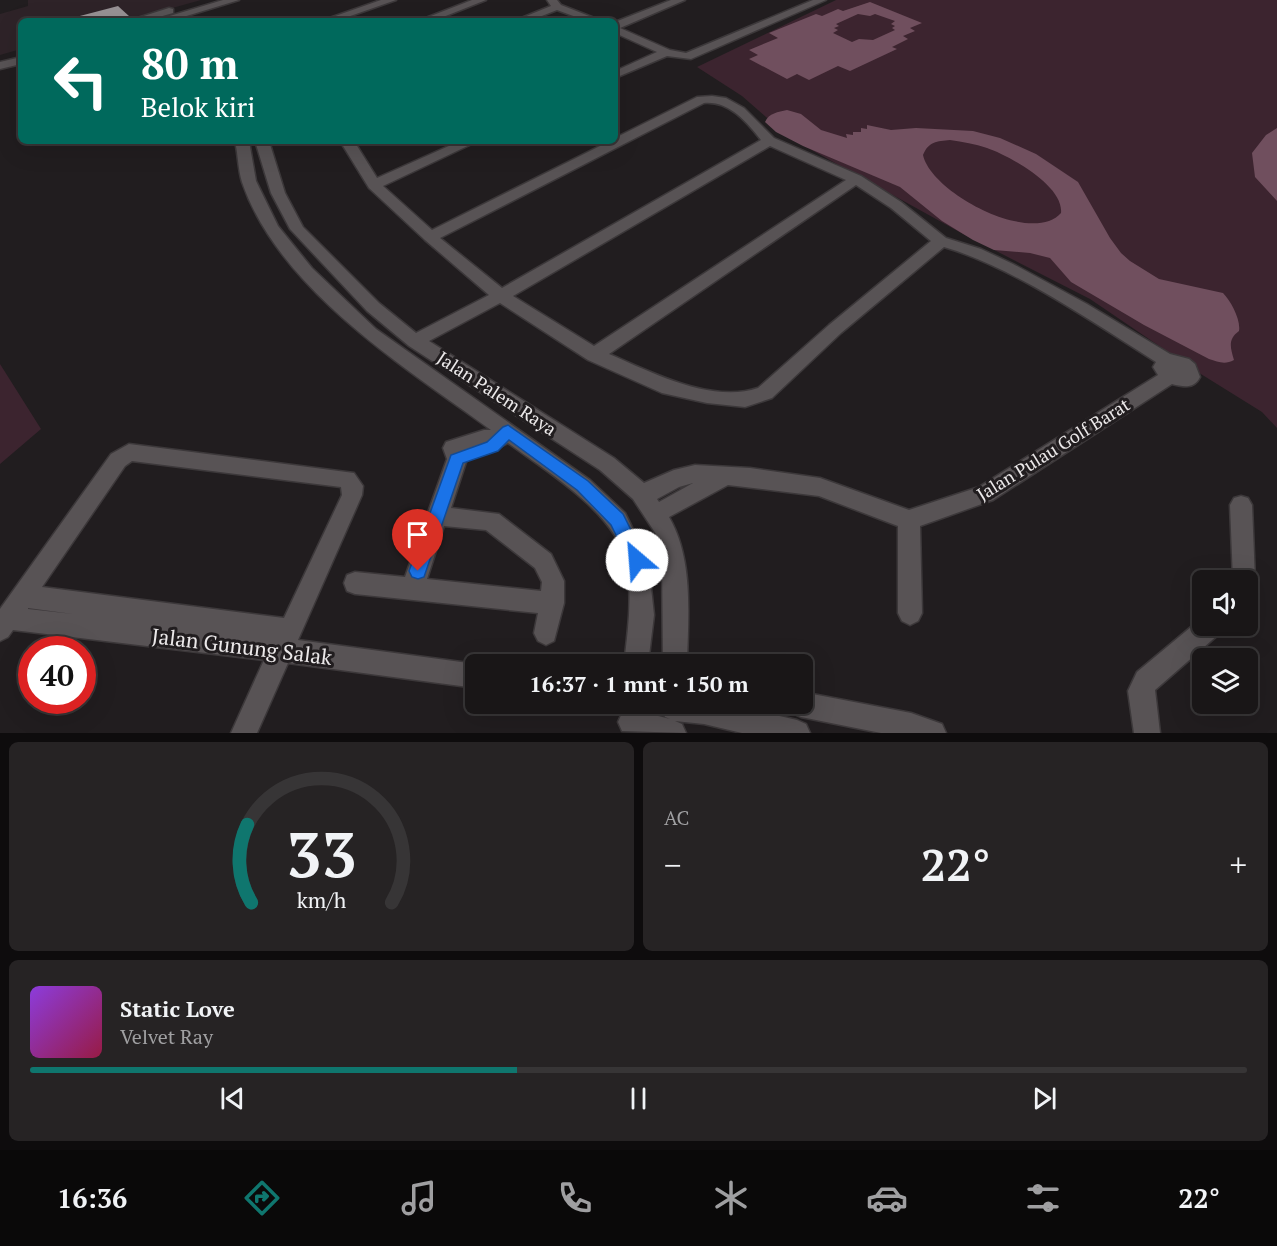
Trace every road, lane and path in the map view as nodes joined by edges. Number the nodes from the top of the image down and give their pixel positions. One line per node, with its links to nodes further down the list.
1 (208, 0): 8 (street)
2 (234, 0): 9 (street)
3 (391, 0): 10 (street)
4 (481, 0): 11 (street)
5 (680, 0): 14 (street)
6 (821, 0): 16 (street)
7 (566, 4): 12 (street); 13 (street)
8 (145, 18)
9 (169, 18)
10 (335, 18)
11 (431, 18)
12 (527, 18)
13 (592, 18)
14 (618, 26)
15 (618, 28): 16 (street)
16 (666, 52): 21 (street)
17 (18, 54): 18 (street)
18 (0, 58)
19 (18, 61): 20 (street)
20 (0, 66)
21 (618, 74)
22 (769, 141): 23 (street); 29 (street); 33 (street)
23 (618, 142)
24 (243, 144): 37 (street, Jalan Palem Raya)
25 (262, 144): 34 (street, Jalan Palem Raya)
26 (349, 144): 30 (street)
27 (464, 144): 30 (street)
28 (614, 144): 31 (street)
29 (856, 179): 32 (street); 35 (street)
30 (374, 185): 31 (street)
31 (430, 237): 33 (street)
32 (941, 241): 35 (street); 43 (street, Jalan Pulau Golf Barat)
33 (501, 296): 34 (street); 35 (street)
34 (415, 341): 36 (street, Jalan Palem Raya)
35 (594, 355)
36 (528, 413): 37 (street); 39 (street, Jalan Palem Raya)
37 (504, 435): 42 (street); 54 (street, Jalan Palem Raya)
38 (723, 477): 39 (street); 41 (street); 43 (street)
39 (640, 493): 41 (street, Jalan Palem Raya)
40 (1241, 505): 44 (street)
41 (656, 514): 55 (street, Jalan Palem Raya)
42 (436, 516): 46 (street); 48 (street)
43 (909, 520): 49 (street)
44 (1244, 570)
45 (355, 583): 46 (street)
46 (412, 589): 48 (street)
47 (23, 596): 50 (street); 53 (street, Jalan Gunung Salak); 53 (street)
48 (552, 603): 51 (street)
49 (910, 613)
50 (4, 623): 53 (street, Jalan Gunung Salak)
51 (546, 633)
52 (1199, 636): 63 (street)
53 (285, 641): 56 (street, Jalan Gunung Salak); 61 (street)
54 (637, 654)
55 (675, 654)
56 (465, 674)
57 (813, 707): 60 (street)
58 (631, 719): 59 (street)
59 (673, 719): 62 (street)
60 (919, 731)
61 (244, 733)
62 (797, 733)
63 (1147, 733)

